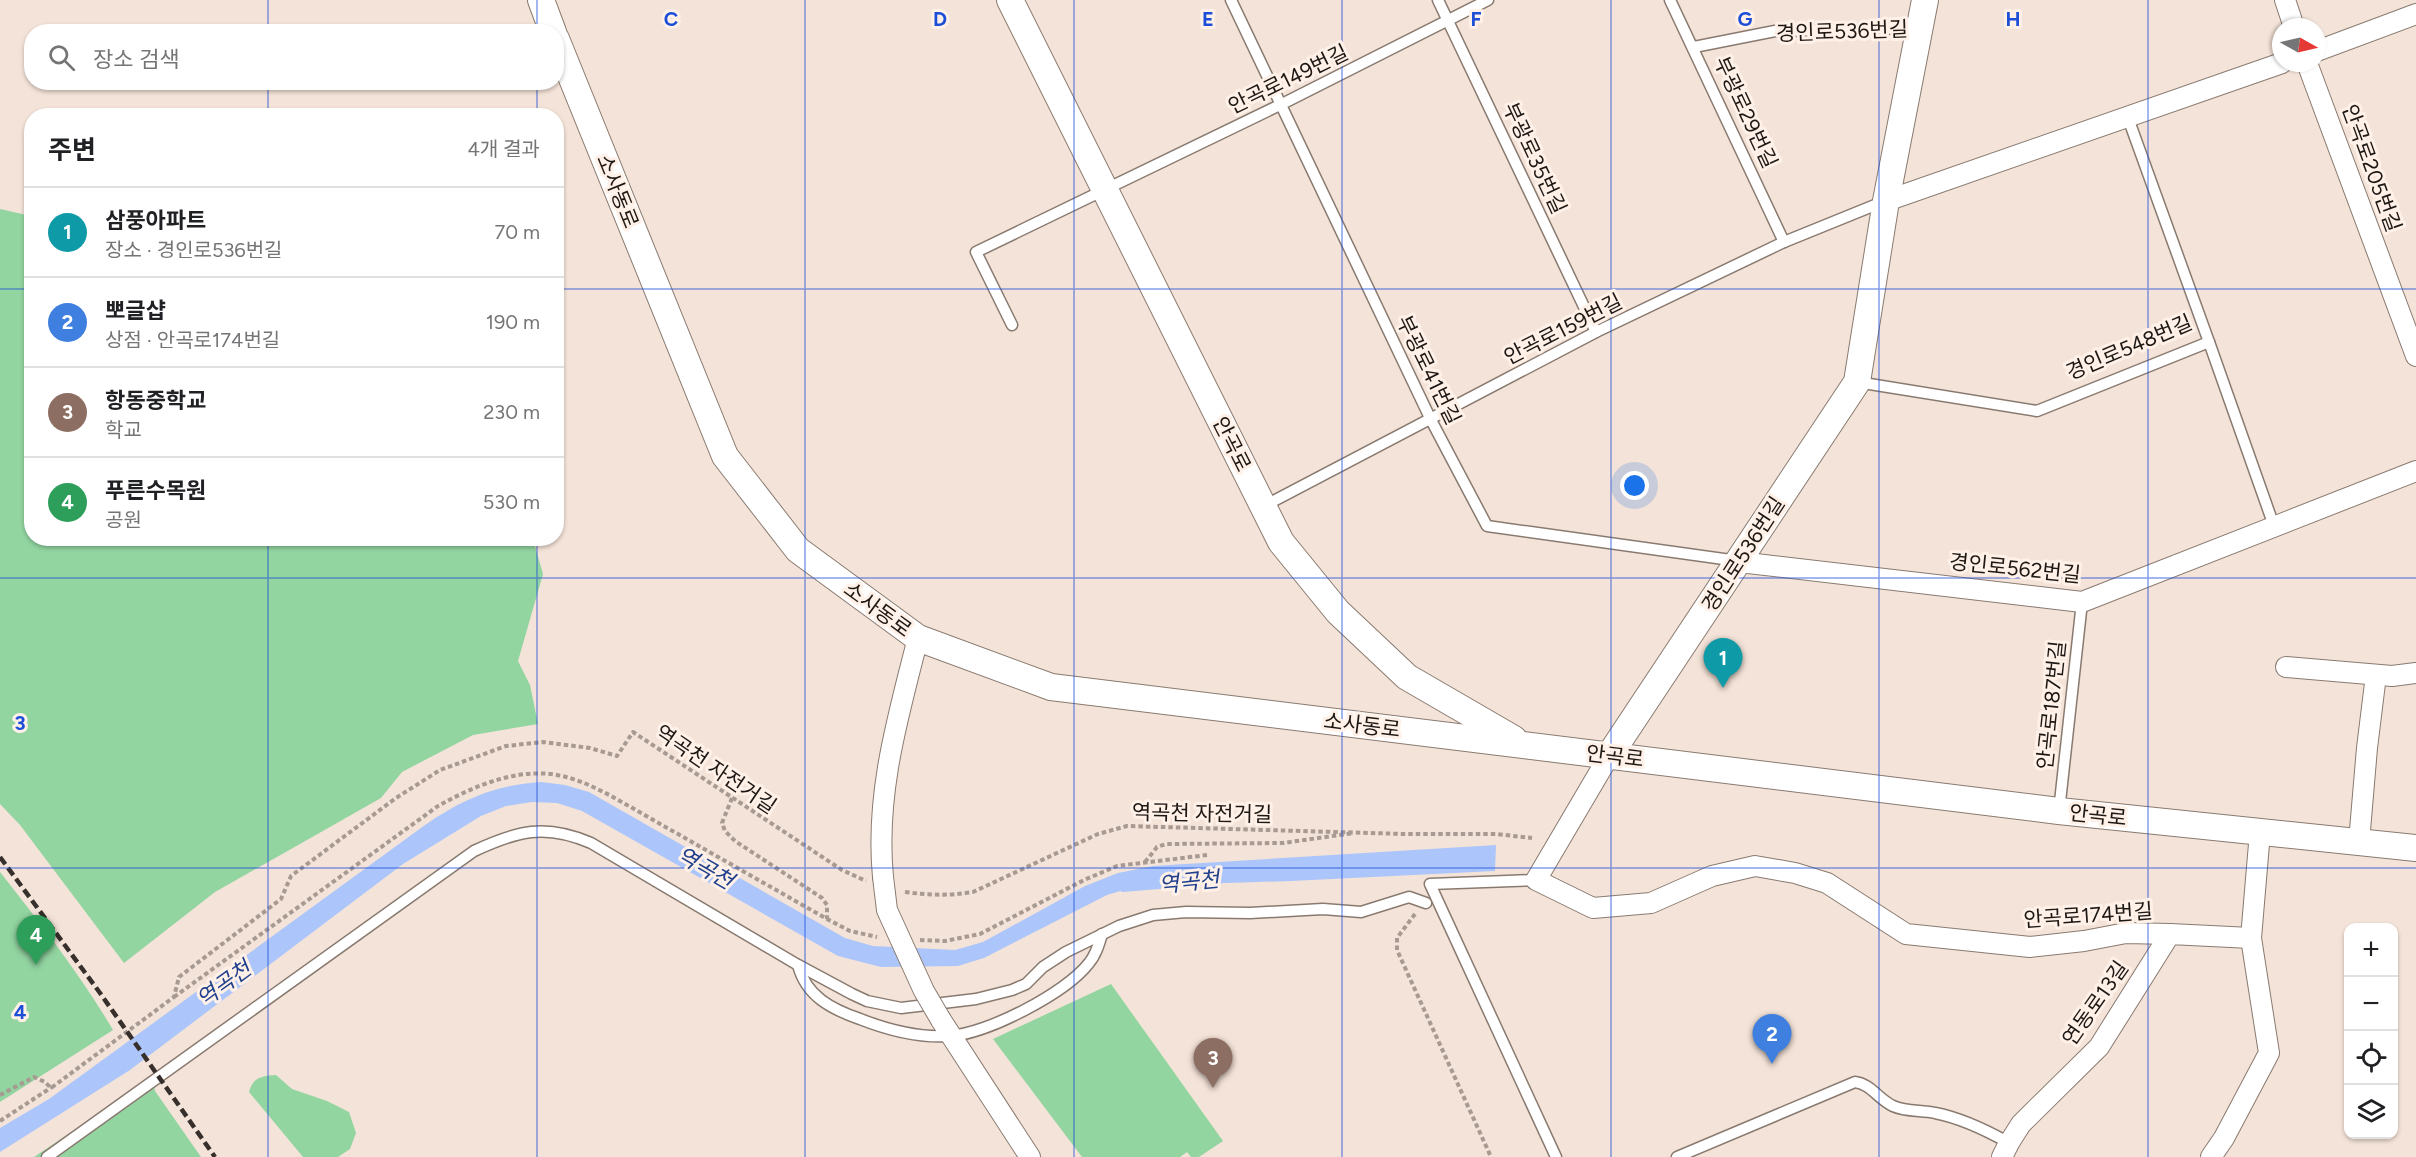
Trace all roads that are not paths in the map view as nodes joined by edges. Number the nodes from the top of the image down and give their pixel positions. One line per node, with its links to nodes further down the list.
1 (541, 0): 12 (street)
2 (1010, 0): 21 (street, 안곡로)
3 (1231, 0): 19 (lane, 부광로41번길)
4 (1438, 0): 11 (lane, 부광로35번길)
5 (1488, 0): 11 (lane, 안곡로149번길)
6 (1670, 0): 14 (lane, 부광로29번길)
7 (1925, 0): 13 (street, 경인로536번길)
8 (2285, 0): 10 (street)
9 (2416, 14): 15 (street)
10 (2291, 18)
11 (1448, 22): 19 (lane, 안곡로149번길); 25 (lane, 부광로35번길)
12 (551, 24)
13 (1920, 28): 14 (lane, 경인로536번길); 22 (street, 경인로536번길)
14 (1694, 46): 23 (lane, 부광로29번길)
15 (2326, 48)
16 (564, 59): 35 (street, 소사동로)
17 (2272, 67): 20 (street)
18 (2310, 72): 27 (street, 안곡로205번길)
19 (1282, 104): 21 (lane, 안곡로149번길); 29 (lane, 부광로41번길)
20 (2128, 118): 22 (street); 26 (lane, 경인로548번길)
21 (1104, 190): 24 (lane); 31 (street, 안곡로)
22 (1886, 201): 23 (lane, 안곡로159번길); 28 (street, 경인로536번길)
23 (1784, 242): 25 (lane, 안곡로159번길)
24 (1012, 325)
25 (1596, 333): 29 (lane, 안곡로159번길)
26 (2209, 342): 28 (lane, 경인로548번길); 32 (lane)
27 (2416, 356)
28 (1857, 382): 33 (street, 경인로536번길)
29 (1431, 420): 31 (lane, 안곡로159번길); 33 (lane, 부광로41번길)
30 (2416, 471): 32 (street, 경인로562번길)
31 (1263, 506): 39 (street, 안곡로)
32 (2274, 526): 34 (street, 경인로562번길)
33 (1739, 562): 34 (street, 경인로562번길); 40 (street, 경인로536번길)
34 (2082, 602): 41 (lane, 안곡로187번길)
35 (918, 638): 39 (street, 소사동로); 51 (street, bridge)
36 (2286, 667): 38 (street)
37 (2416, 674): 38 (street)
38 (2376, 675): 43 (street)
39 (1525, 745): 40 (street, 안곡로)
40 (1609, 756): 41 (street, 안곡로); 45 (street)
41 (2059, 811): 42 (street, 안곡로)
42 (2260, 832): 43 (street, 안곡로); 49 (street)
43 (2359, 842): 44 (street, 안곡로)
44 (2416, 848)
45 (1536, 880): 48 (street, 안곡로174번길); 55 (lane)
46 (1426, 903): 47 (lane)
47 (1102, 934): 50 (lane); 51 (lane)
48 (2170, 934): 49 (street); 52 (street, 연동로13길)
49 (2251, 938): 57 (street)
50 (798, 965): 51 (lane); 53 (lane)
51 (946, 1028): 54 (street)
52 (2006, 1150): 56 (lane)
53 (47, 1157)
54 (1030, 1157)
55 (1556, 1157)
56 (1677, 1157)
57 (2211, 1157)

